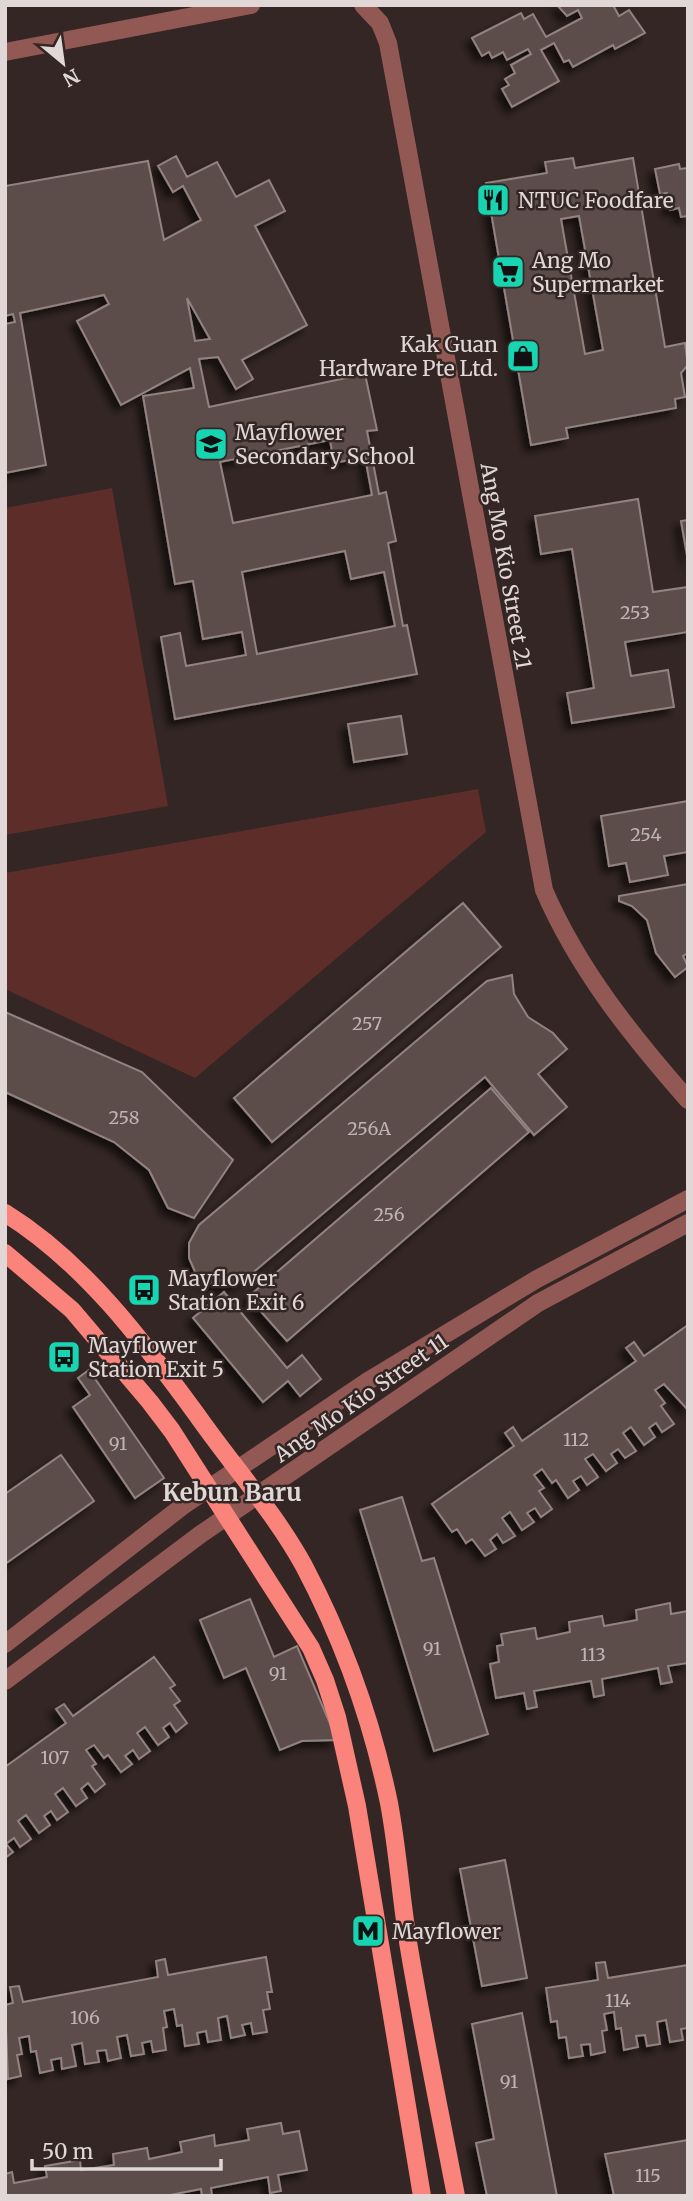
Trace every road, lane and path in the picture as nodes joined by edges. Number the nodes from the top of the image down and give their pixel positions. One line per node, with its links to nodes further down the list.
1 (251, 5): 3 (street)
2 (363, 5): 4 (street, Ang Mo Kio Street 21)
3 (5, 52)
4 (688, 1100)
5 (688, 1199): 9 (street, Ang Mo Kio Street 11)
6 (5, 1213): 9 (main road)
7 (688, 1223): 11 (street, Ang Mo Kio Street 11)
8 (5, 1253): 10 (main road)
9 (236, 1469): 10 (street, Ang Mo Kio Street 11); 11 (main road)
10 (209, 1488): 12 (main road); 13 (street, Ang Mo Kio Street 11)
11 (257, 1498): 12 (street, Ang Mo Kio Street 11); 16 (main road)
12 (227, 1518): 14 (street, Ang Mo Kio Street 11); 15 (main road)
13 (5, 1644)
14 (5, 1681)
15 (422, 2196)
16 (456, 2196)

